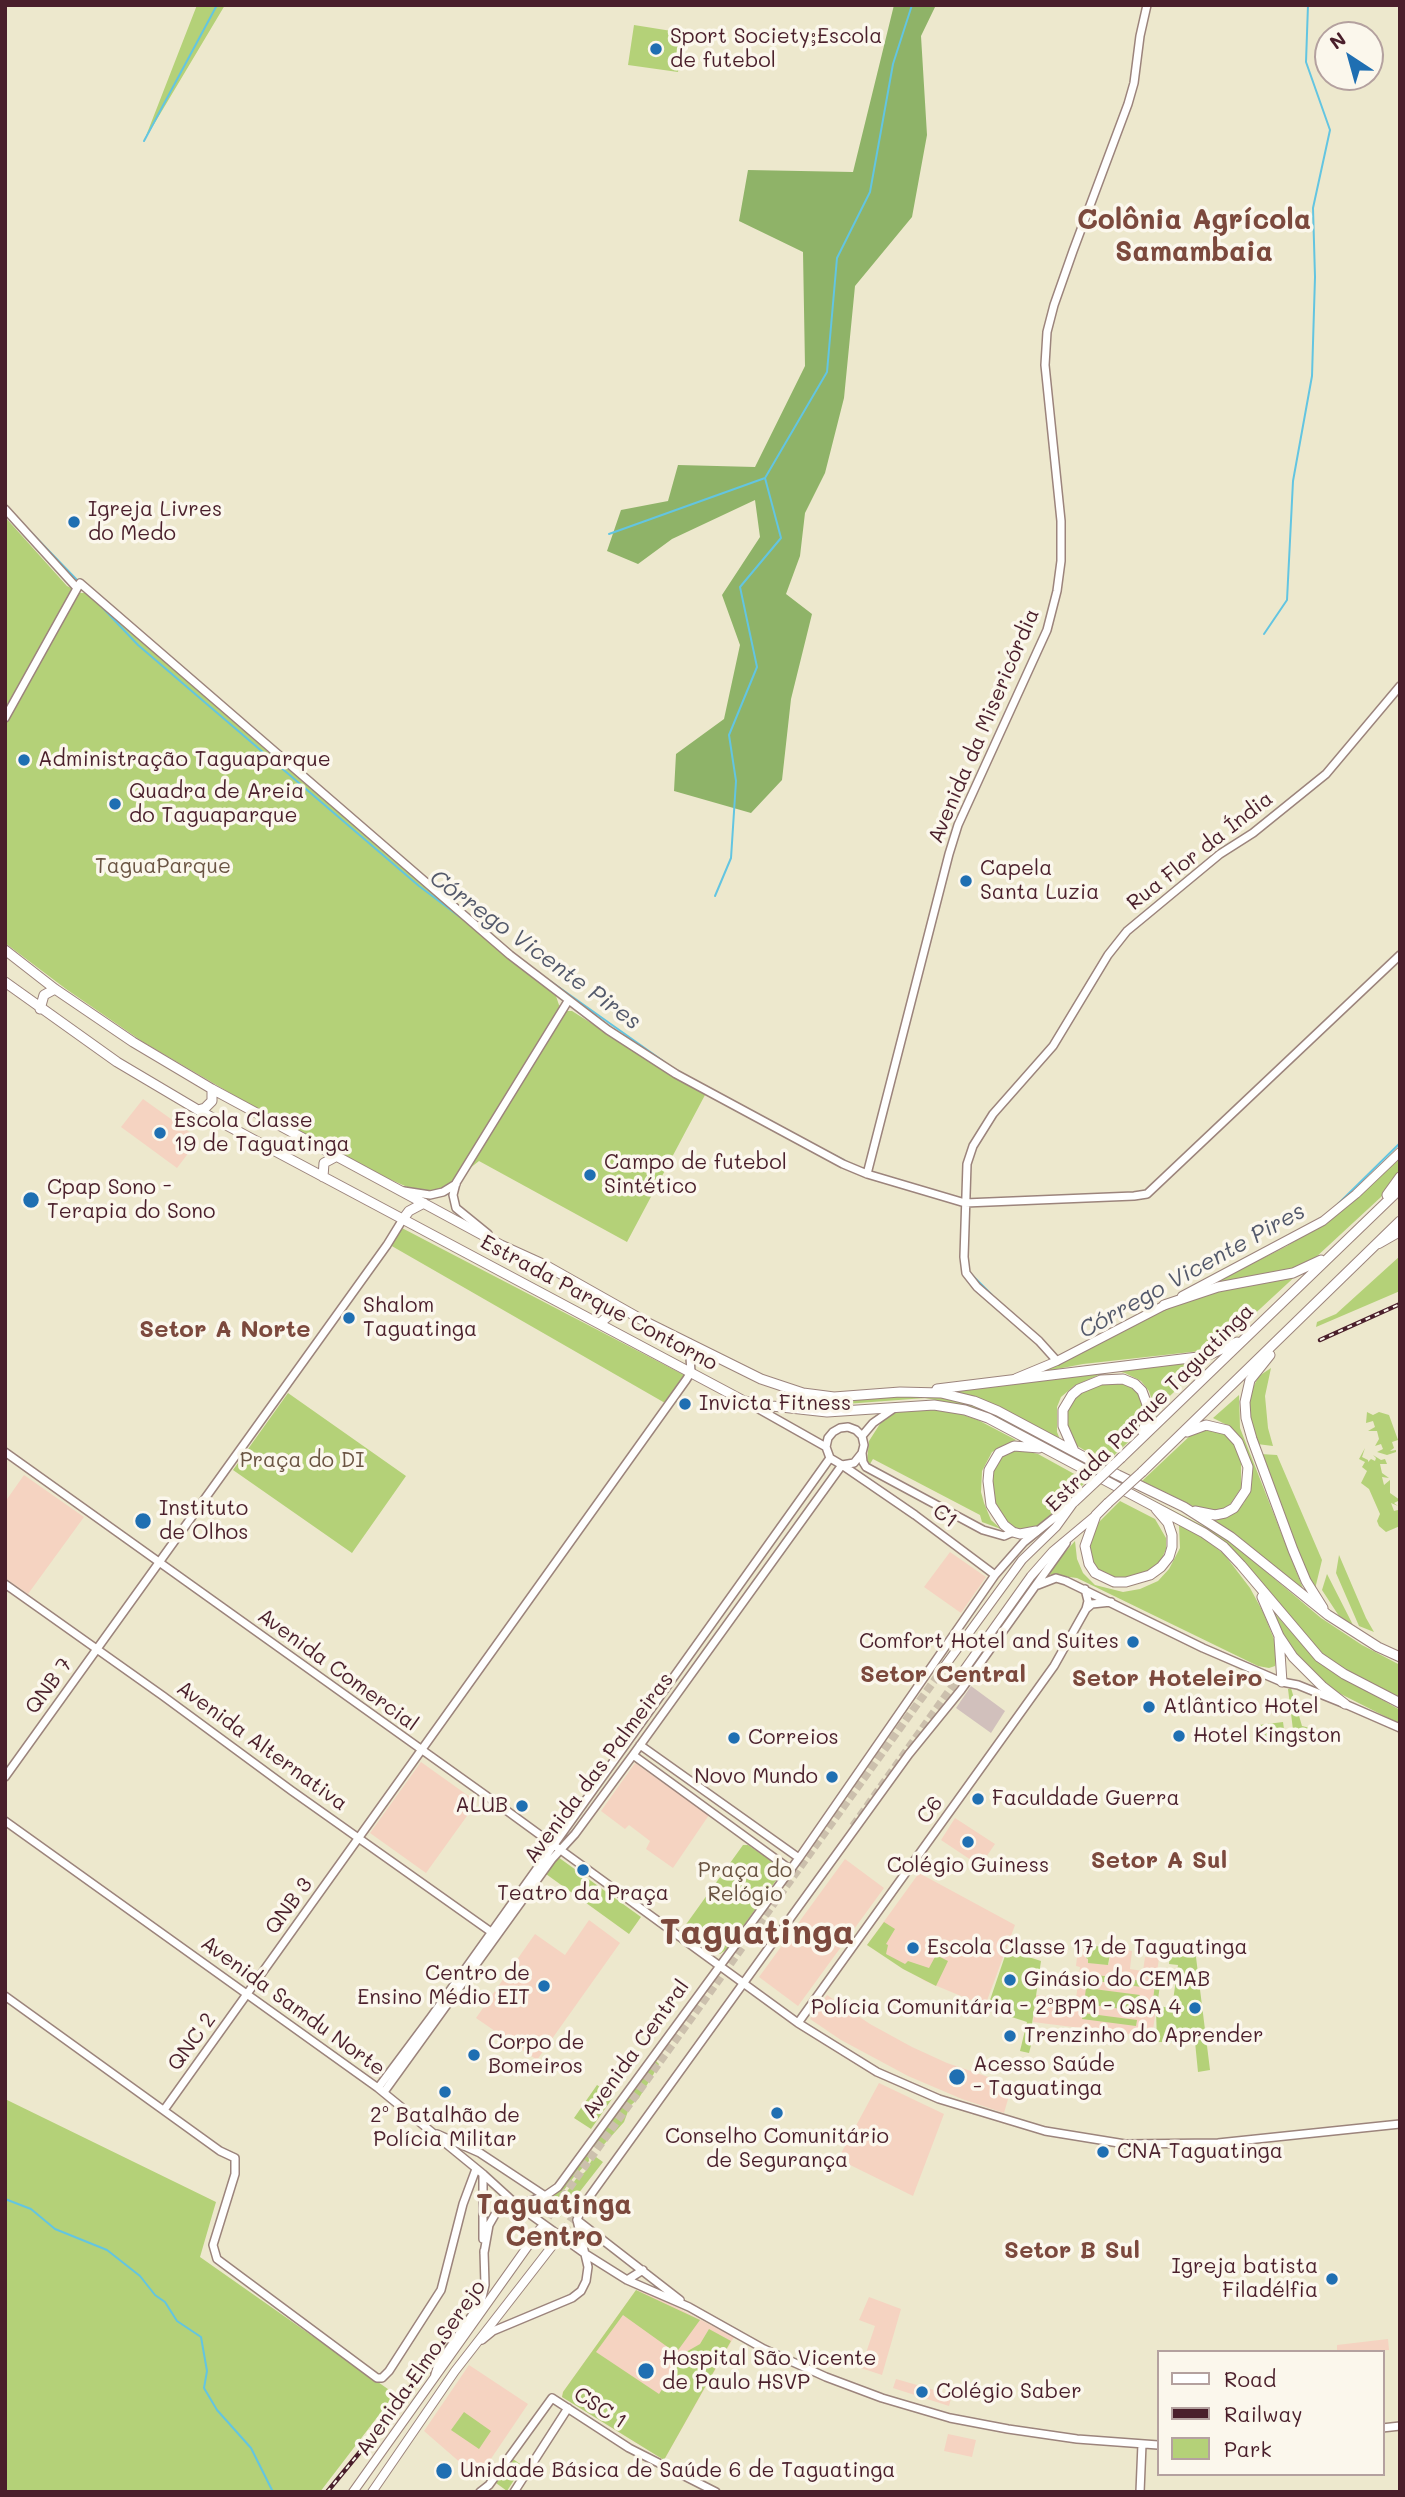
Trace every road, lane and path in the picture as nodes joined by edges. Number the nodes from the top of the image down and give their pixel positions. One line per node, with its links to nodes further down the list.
1 (1147, 5): 16 (street, Avenida da Misericórdia)
2 (5, 509): 3 (street)
3 (79, 585): 5 (street); 10 (street)
4 (1400, 686): 23 (street, Rua Flor da Índia)
5 (5, 718)
6 (5, 950): 9 (highway, Estrada Parque Contorno)
7 (1400, 955): 23 (street)
8 (5, 982): 11 (highway, Estrada Parque Contorno)
9 (55, 989): 11 (highway); 12 (highway, Estrada Parque Contorno)
10 (568, 1001): 16 (street); 19 (street)
11 (40, 1009): 13 (highway, Estrada Parque Contorno)
12 (212, 1089): 13 (highway); 15 (highway, Estrada Parque Contorno)
13 (198, 1110): 17 (highway, Estrada Parque Contorno)
14 (1400, 1152): 32 (main road)
15 (337, 1156): 17 (highway); 21 (highway, Estrada Parque Contorno)
16 (868, 1170): 23 (street)
17 (323, 1177): 25 (highway, Estrada Parque Contorno)
18 (1400, 1177): 24 (highway)
19 (456, 1183): 21 (street); 28 (street)
20 (1400, 1189): 24 (highway, Estrada Parque Taguatinga)
21 (401, 1191): 22 (highway, Estrada Parque Contorno)
22 (424, 1203): 25 (highway); 28 (highway, Estrada Parque Contorno)
23 (965, 1203): 37 (street, Rua Flor da Índia)
24 (1371, 1217): 30 (highway, Estrada Parque Taguatinga)
25 (403, 1219): 33 (highway, Estrada Parque Contorno); 65 (street, QNB 7)
26 (1400, 1221): 29 (highway, Estrada Parque Taguatinga)
27 (1400, 1232): 29 (main road)
28 (499, 1244): 31 (highway, Estrada Parque Contorno)
29 (1371, 1249): 34 (highway, Estrada Parque Taguatinga)
30 (1335, 1251): 32 (highway); 35 (highway, Estrada Parque Taguatinga)
31 (614, 1304): 33 (highway); 36 (highway, Estrada Parque Contorno)
32 (1164, 1306): 37 (main road)
33 (600, 1323): 38 (highway, Estrada Parque Contorno)
34 (1295, 1324): 43 (highway, Estrada Parque Taguatinga); 75 (highway)
35 (1244, 1338): 39 (highway); 45 (highway, Estrada Parque Taguatinga)
36 (689, 1343): 38 (street); 40 (highway, Estrada Parque Contorno)
37 (1057, 1361): 39 (main road)
38 (691, 1373): 41 (highway, Estrada Parque Contorno); 91 (street, QNB 3)
39 (1013, 1379): 40 (highway)
40 (900, 1392): 48 (highway, Estrada Parque Contorno)
41 (744, 1401): 42 (highway, Estrada Parque Contorno); 46 (street)
42 (894, 1409): 44 (street); 47 (highway, Estrada Parque Contorno)
43 (1182, 1433): 59 (highway); 60 (highway, Estrada Parque Taguatinga, bridge)
44 (862, 1436): 46 (street); 50 (street)
45 (1137, 1441): 48 (highway); 57 (highway, Estrada Parque Taguatinga, bridge)
46 (826, 1447): 51 (street)
47 (1045, 1449): 58 (highway, Estrada Parque Contorno); 62 (highway)
48 (1074, 1451): 59 (highway, Estrada Parque Contorno)
49 (5, 1452): 65 (street, Avenida Comercial)
50 (862, 1453): 52 (street); 53 (street)
51 (830, 1458): 52 (street); 54 (street, Avenida das Palmeiras)
52 (842, 1465): 55 (street, C1); 56 (street, Avenida das Palmeiras)
53 (881, 1475): 55 (street); 62 (street)
54 (811, 1486): 56 (street); 64 (street, Avenida das Palmeiras)
55 (873, 1486): 67 (street, C1)
56 (819, 1496): 66 (street, Avenida das Palmeiras)
57 (1074, 1502): 61 (street, Avenida Central); 82 (main road, Estrada Parque Taguatinga)
58 (1153, 1505): 60 (highway); 71 (highway, Estrada Parque Contorno)
59 (1184, 1507): 75 (highway, Estrada Parque Contorno)
60 (1096, 1515): 63 (main road, Estrada Parque Taguatinga)
61 (1036, 1531): 62 (highway); 67 (street, Avenida Central)
62 (1013, 1532)
63 (1070, 1538): 69 (street); 83 (main road, Estrada Parque Taguatinga)
64 (764, 1550): 66 (street); 73 (street, Avenida das Palmeiras)
65 (160, 1563): 79 (street, QNB 7); 91 (street, Avenida Comercial)
66 (765, 1570): 76 (street, Avenida das Palmeiras)
67 (995, 1575): 106 (street, Avenida Central)
68 (5, 1584): 79 (street, Avenida Alternativa)
69 (1034, 1588): 70 (street); 110 (street)
70 (1085, 1589): 72 (street); 74 (street)
71 (1259, 1589): 77 (highway); 86 (highway, Estrada Parque Contorno)
72 (1112, 1602): 74 (street); 84 (street)
73 (723, 1608): 76 (street); 78 (street, Avenida das Palmeiras)
74 (1086, 1609): 113 (street, C6)
75 (1328, 1615): 81 (highway, Estrada Parque Contorno)
76 (732, 1616): 80 (street, Avenida das Palmeiras)
77 (1279, 1636): 84 (highway); 87 (highway)
78 (693, 1648): 80 (street); 85 (street, Avenida das Palmeiras)
79 (97, 1649): 93 (street, QNB 7); 103 (street, Avenida Alternativa)
80 (703, 1656): 88 (street, Avenida das Palmeiras)
81 (1400, 1657)
82 (944, 1667)
83 (959, 1677)
84 (1282, 1682): 87 (street)
85 (657, 1700): 88 (street); 97 (street, Avenida das Palmeiras)
86 (1400, 1703)
87 (1345, 1704): 89 (street)
88 (668, 1706): 90 (street, Avenida das Palmeiras)
89 (1400, 1728)
90 (640, 1745): 92 (street, Avenida das Palmeiras); 94 (street)
91 (421, 1751): 103 (street, QNB 3); 104 (street, Avenida Comercial)
92 (634, 1755): 96 (street); 99 (street, Avenida das Palmeiras)
93 (5, 1777)
94 (696, 1784): 95 (street); 96 (street)
95 (707, 1792): 98 (street); 101 (street)
96 (687, 1794): 98 (street)
97 (584, 1802): 99 (street); 104 (street, Avenida das Palmeiras)
98 (699, 1803): 102 (street)
99 (594, 1808): 105 (street, Avenida das Palmeiras)
100 (5, 1821): 111 (street, Avenida Samdu Norte)
101 (754, 1826): 102 (street); 106 (street)
102 (746, 1837): 107 (street)
103 (360, 1838): 108 (street, Avenida Alternativa); 111 (street, QNB 3)
104 (553, 1846): 105 (street, Avenida Comercial); 108 (street, Avenida das Palmeiras)
105 (561, 1851): 108 (street, Avenida das Palmeiras); 109 (street, Avenida Comercial)
106 (799, 1858): 107 (street, Avenida Central)
107 (791, 1870): 109 (street, Avenida Central)
108 (494, 1934): 114 (street, Avenida das Palmeiras)
109 (720, 1967): 110 (street); 119 (street, Avenida Central)
110 (743, 1983): 113 (street); 121 (street)
111 (247, 1995): 114 (street, Avenida Samdu Norte); 115 (street, QNC 2)
112 (5, 1996): 115 (street)
113 (798, 2023): 116 (street)
114 (381, 2090): 117 (street, Avenida Samdu Norte)
115 (164, 2110): 118 (street)
116 (1399, 2124)
117 (428, 2130): 118 (street, Avenida Samdu Norte); 119 (street)
118 (480, 2171): 120 (street, Avenida Samdu Norte); 124 (street)
119 (545, 2196): 120 (street, Avenida Central)
120 (517, 2206): 124 (street, Avenida Central); 125 (street, Avenida Samdu Norte)
121 (576, 2220): 125 (street); 126 (street)
122 (540, 2229): 130 (main road, Avenida Elmo Serejo)
123 (556, 2241): 129 (main road, Avenida Elmo Serejo)
124 (484, 2253): 130 (street)
125 (584, 2253): 127 (street, Avenida Samdu Norte); 129 (street)
126 (643, 2270): 127 (street); 128 (street)
127 (627, 2280): 128 (street, Avenida Samdu Norte)
128 (688, 2307): 132 (street)
129 (475, 2345): 135 (main road, Avenida Elmo Serejo)
130 (433, 2378): 136 (main road, Avenida Elmo Serejo)
131 (568, 2408): 134 (street, CSC 1); 138 (street); 139 (street, CSC 1)
132 (1142, 2444): 133 (street); 140 (street)
133 (1156, 2445)
134 (490, 2489): 137 (street)
135 (373, 2491)
136 (354, 2492)
137 (480, 2492)
138 (514, 2492)
139 (716, 2492)
140 (1140, 2492)

